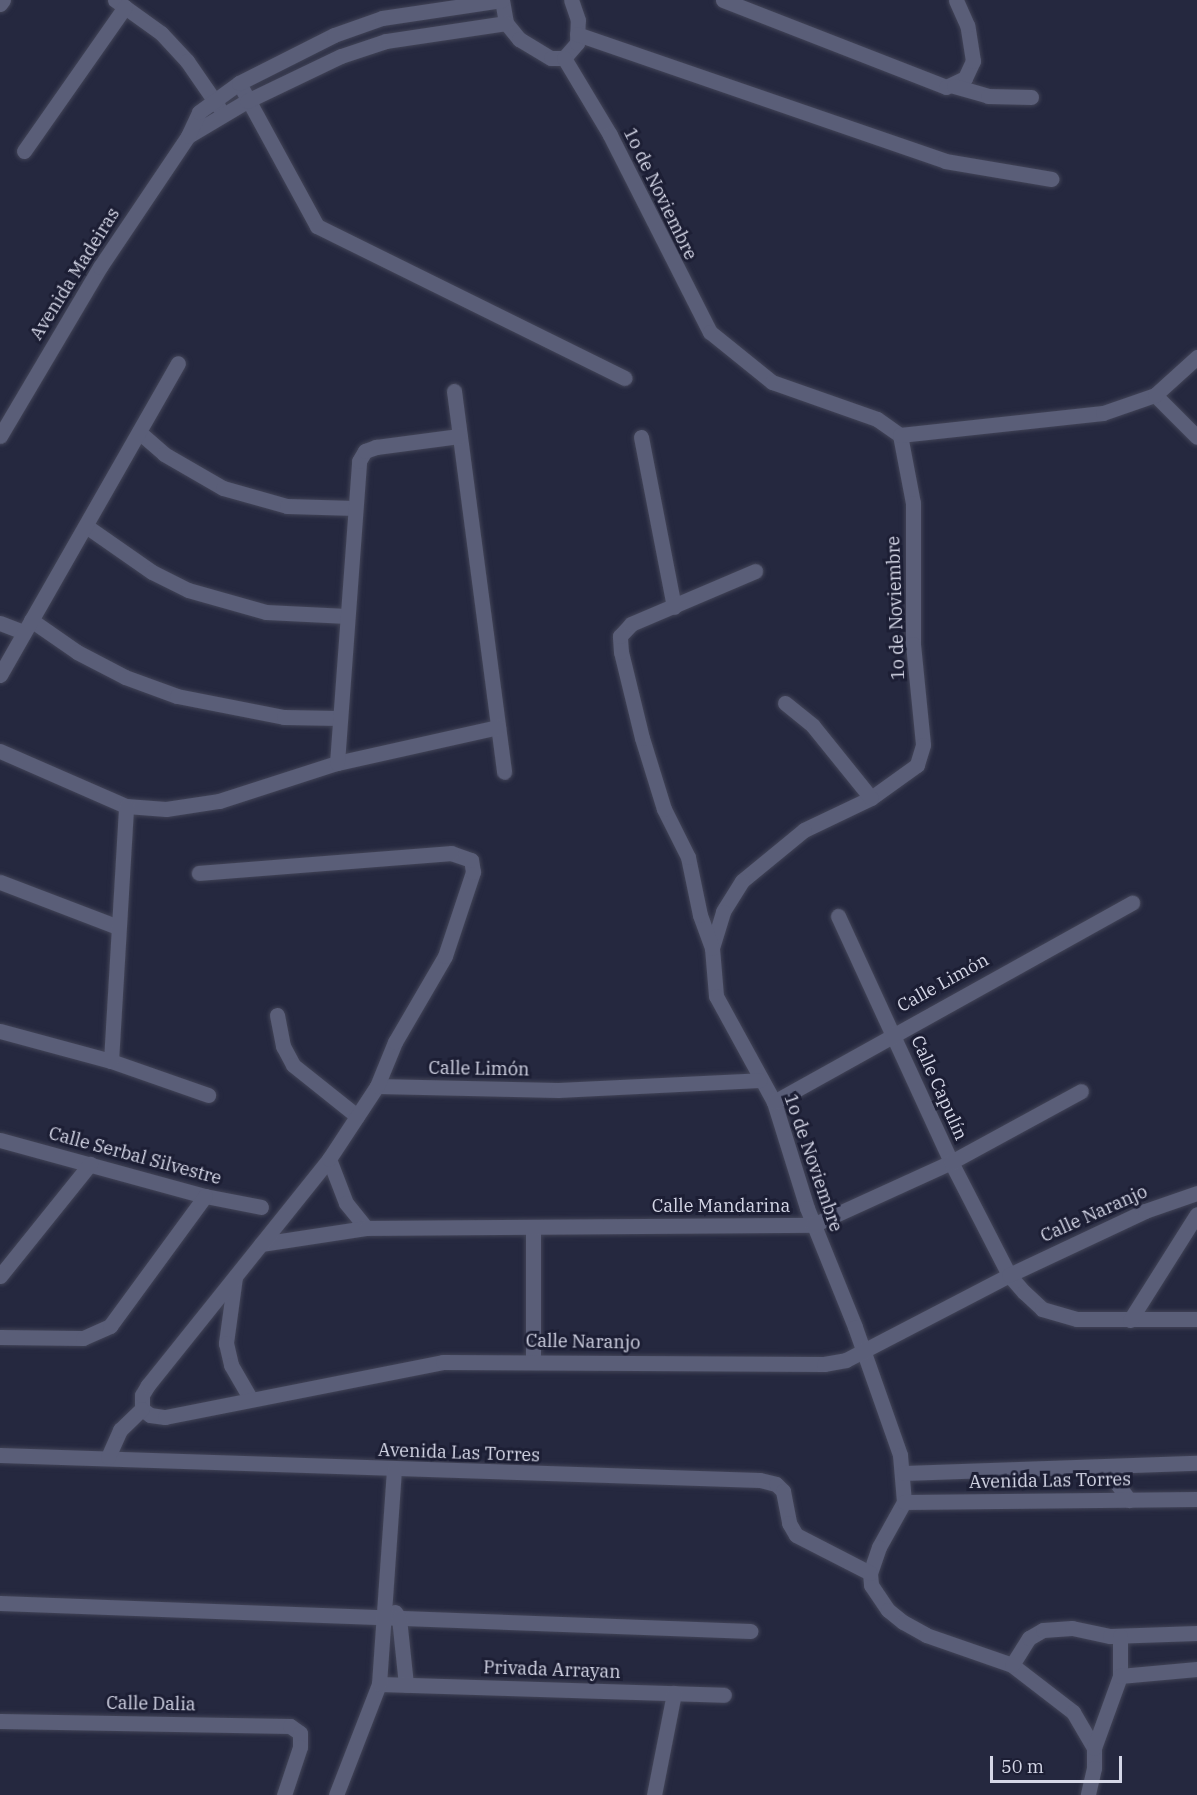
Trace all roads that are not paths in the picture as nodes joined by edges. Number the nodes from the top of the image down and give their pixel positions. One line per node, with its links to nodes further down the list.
1 (3, 0): 6 (street)
2 (502, 0): 8 (street, Avenida Madeiras); 9 (street)
3 (571, 0): 10 (street)
4 (723, 0): 14 (street)
5 (956, 0): 14 (street)
6 (0, 4)
7 (120, 4): 16 (street); 20 (street)
8 (382, 18): 11 (street); 13 (street, Avenida Madeiras)
9 (506, 23): 11 (street, Avenida Madeiras); 12 (street)
10 (577, 34): 12 (street); 21 (street)
11 (386, 40): 17 (street, Avenida Madeiras)
12 (564, 58): 28 (street, 1o de Noviembre)
13 (239, 83): 16 (street, Avenida Madeiras); 17 (street)
14 (954, 86): 15 (street)
15 (1031, 97)
16 (214, 99): 18 (street); 19 (street, Avenida Madeiras)
17 (247, 101): 18 (street, Avenida Madeiras); 24 (street)
18 (222, 114): 19 (street, Avenida Madeiras)
19 (188, 136): 29 (street, Avenida Madeiras)
20 (24, 151)
21 (1051, 179)
22 (1197, 357): 26 (street)
23 (178, 363): 27 (street)
24 (625, 378)
25 (454, 391): 30 (street)
26 (1155, 395): 28 (street); 32 (street)
27 (139, 432): 33 (street); 34 (street)
28 (900, 435): 48 (street, 1o de Noviembre)
29 (0, 436)
30 (459, 436): 33 (street); 44 (street)
31 (641, 437): 36 (street)
32 (1197, 437)
33 (355, 508): 37 (street)
34 (86, 526): 37 (street); 39 (street)
35 (755, 571): 36 (street)
36 (674, 607): 55 (street)
37 (346, 616): 43 (street)
38 (0, 623): 39 (street)
39 (27, 626): 40 (street); 43 (street)
40 (4, 657): 41 (street)
41 (0, 675)
42 (785, 703): 48 (street)
43 (339, 718): 46 (street)
44 (498, 727): 46 (street); 47 (street)
45 (0, 752): 49 (street)
46 (337, 763): 49 (street)
47 (504, 772)
48 (871, 798): 55 (street, 1o de Noviembre)
49 (126, 806): 54 (street)
50 (199, 873): 61 (street)
51 (0, 882): 54 (street)
52 (1132, 903): 58 (street, Calle Limón)
53 (838, 916): 58 (street, Calle Capulín)
54 (118, 927): 59 (street)
55 (712, 948): 60 (street, 1o de Noviembre)
56 (277, 1015): 65 (street)
57 (0, 1031): 59 (street)
58 (893, 1032): 64 (street, Calle Limón); 68 (street, Calle Capulín)
59 (111, 1061): 63 (street)
60 (760, 1080): 61 (street, Calle Limón); 64 (street, 1o de Noviembre)
61 (377, 1086): 65 (street)
62 (1082, 1091): 68 (street, Calle Mandarina)
63 (208, 1095)
64 (774, 1102): 74 (street, 1o de Noviembre)
65 (357, 1116): 67 (street)
66 (0, 1140): 69 (street, Calle Serbal Silvestre)
67 (329, 1159): 76 (street); 77 (street)
68 (951, 1162): 74 (street, Calle Mandarina); 80 (street, Calle Capulín)
69 (90, 1164): 71 (street, Calle Serbal Silvestre); 78 (street)
70 (1197, 1193): 80 (street, Calle Naranjo)
71 (205, 1196): 72 (street, Calle Serbal Silvestre); 84 (street)
72 (261, 1207)
73 (1197, 1214): 83 (street)
74 (813, 1225): 75 (street, Calle Mandarina); 85 (street, 1o de Noviembre)
75 (533, 1227): 76 (street, Calle Mandarina); 86 (street)
76 (366, 1228): 77 (street, Calle Mandarina)
77 (261, 1244): 79 (street)
78 (7, 1258): 81 (street)
79 (236, 1274): 87 (street); 88 (street)
80 (1009, 1275): 83 (street); 85 (street, Calle Naranjo)
81 (0, 1276)
82 (1197, 1319): 83 (street)
83 (1130, 1320)
84 (0, 1336)
85 (864, 1353): 86 (street, Calle Naranjo); 94 (street, 1o de Noviembre)
86 (533, 1361): 87 (street, Calle Naranjo)
87 (250, 1399): 88 (street, Calle Naranjo)
88 (142, 1409): 90 (street)
89 (0, 1455): 90 (street, Avenida Las Torres)
90 (108, 1457): 93 (street, Avenida Las Torres)
91 (1197, 1464): 92 (street, Avenida Las Torres)
92 (1105, 1467): 94 (street, Avenida Las Torres); 96 (street)
93 (394, 1471): 98 (street, Avenida Las Torres); 99 (street)
94 (904, 1473): 97 (street, 1o de Noviembre)
95 (1197, 1499): 96 (street, Avenida Las Torres)
96 (1129, 1500): 97 (street, Avenida Las Torres)
97 (904, 1502): 98 (street, 1o de Noviembre)
98 (870, 1573): 106 (street)
99 (388, 1602): 101 (street); 102 (street)
100 (0, 1603): 101 (street)
101 (382, 1618): 102 (street); 109 (street)
102 (399, 1618): 103 (street); 110 (street)
103 (750, 1631)
104 (1196, 1634): 105 (street)
105 (1120, 1636): 106 (street); 108 (street)
106 (1012, 1665): 114 (street)
107 (1197, 1669): 108 (street)
108 (1120, 1676): 114 (street)
109 (379, 1684): 110 (street, Privada Arrayan); 116 (street)
110 (406, 1685): 111 (street, Privada Arrayan)
111 (674, 1693): 112 (street, Privada Arrayan); 117 (street)
112 (724, 1695)
113 (0, 1721): 115 (street, Calle Dalia)
114 (1094, 1748): 118 (street)
115 (284, 1795)
116 (336, 1795)
117 (654, 1795)
118 (1088, 1795)

